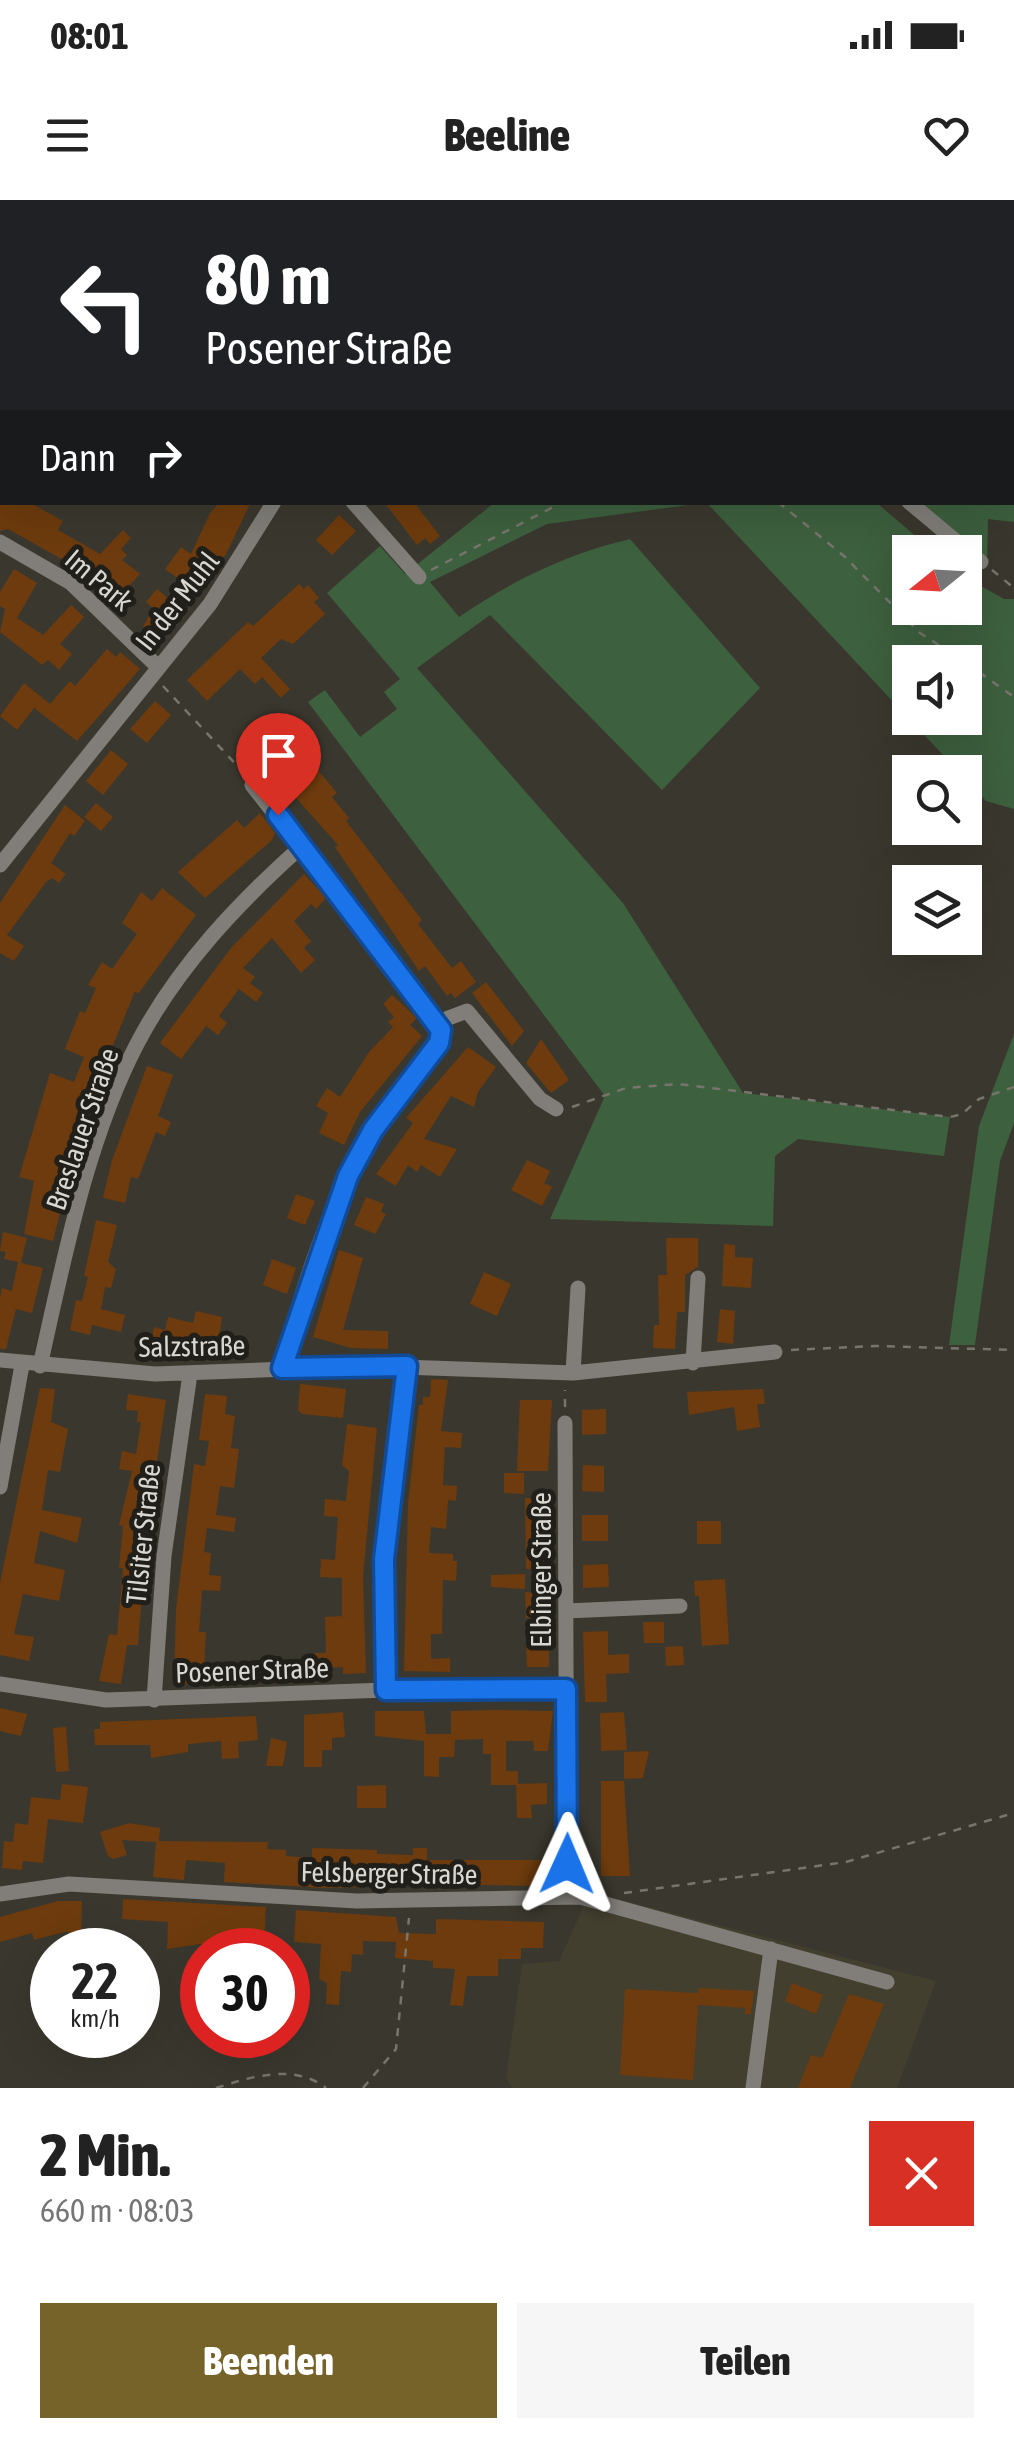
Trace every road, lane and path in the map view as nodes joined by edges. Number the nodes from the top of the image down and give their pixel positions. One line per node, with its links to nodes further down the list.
1 (272, 505): 12 (street, In der Muhl)
2 (356, 505): 9 (street)
3 (557, 505): 9 (path)
4 (782, 505): 11 (path)
5 (913, 505): 6 (street)
6 (949, 535)
7 (0, 542): 12 (street, Im Park)
8 (982, 563): 10 (path)
9 (418, 577)
10 (1014, 588)
11 (938, 645)
12 (153, 673): 15 (path); 17 (street, In der Muhl)
13 (982, 674): 14 (path)
14 (1014, 696)
15 (252, 785): 16 (street)
16 (302, 845): 18 (street); 28 (street, Breslauer Straße)
17 (0, 865)
18 (438, 1022): 20 (street); 30 (street)
19 (1014, 1087): 20 (path)
20 (556, 1109)
21 (698, 1278): 26 (street)
22 (578, 1288): 31 (street)
23 (1014, 1350): 24 (path)
24 (774, 1352): 26 (street, Salzstraße)
25 (0, 1360): 27 (street, Salzstraße)
26 (693, 1363): 31 (street, Salzstraße)
27 (22, 1365): 28 (street, Salzstraße); 34 (street)
28 (40, 1366): 32 (street, Salzstraße)
29 (407, 1366): 30 (street, Salzstraße); 31 (street, Salzstraße); 39 (street)
30 (282, 1368): 32 (street, Salzstraße)
31 (569, 1373): 33 (path)
32 (190, 1374): 40 (street, Tilsiter Straße)
33 (565, 1423): 36 (street, Elbinger Straße)
34 (0, 1486)
35 (680, 1606): 36 (street)
36 (566, 1611): 38 (street, Elbinger Straße)
37 (0, 1684): 40 (street, Posener Straße)
38 (566, 1689): 39 (street, Posener Straße); 43 (street, Elbinger Straße)
39 (386, 1690): 40 (street, Posener Straße)
40 (154, 1700)
41 (1014, 1813): 45 (path)
42 (0, 1894): 44 (street, Felsberger Straße)
43 (567, 1897): 44 (street, Felsberger Straße); 45 (street, Felsberger Straße)
44 (410, 1902): 50 (path)
45 (604, 1902): 46 (street, Felsberger Straße)
46 (771, 1948): 47 (street, Felsberger Straße); 51 (street)
47 (887, 1982)
48 (216, 2088): 49 (path)
49 (326, 2088)
50 (363, 2088)
51 (754, 2088)

